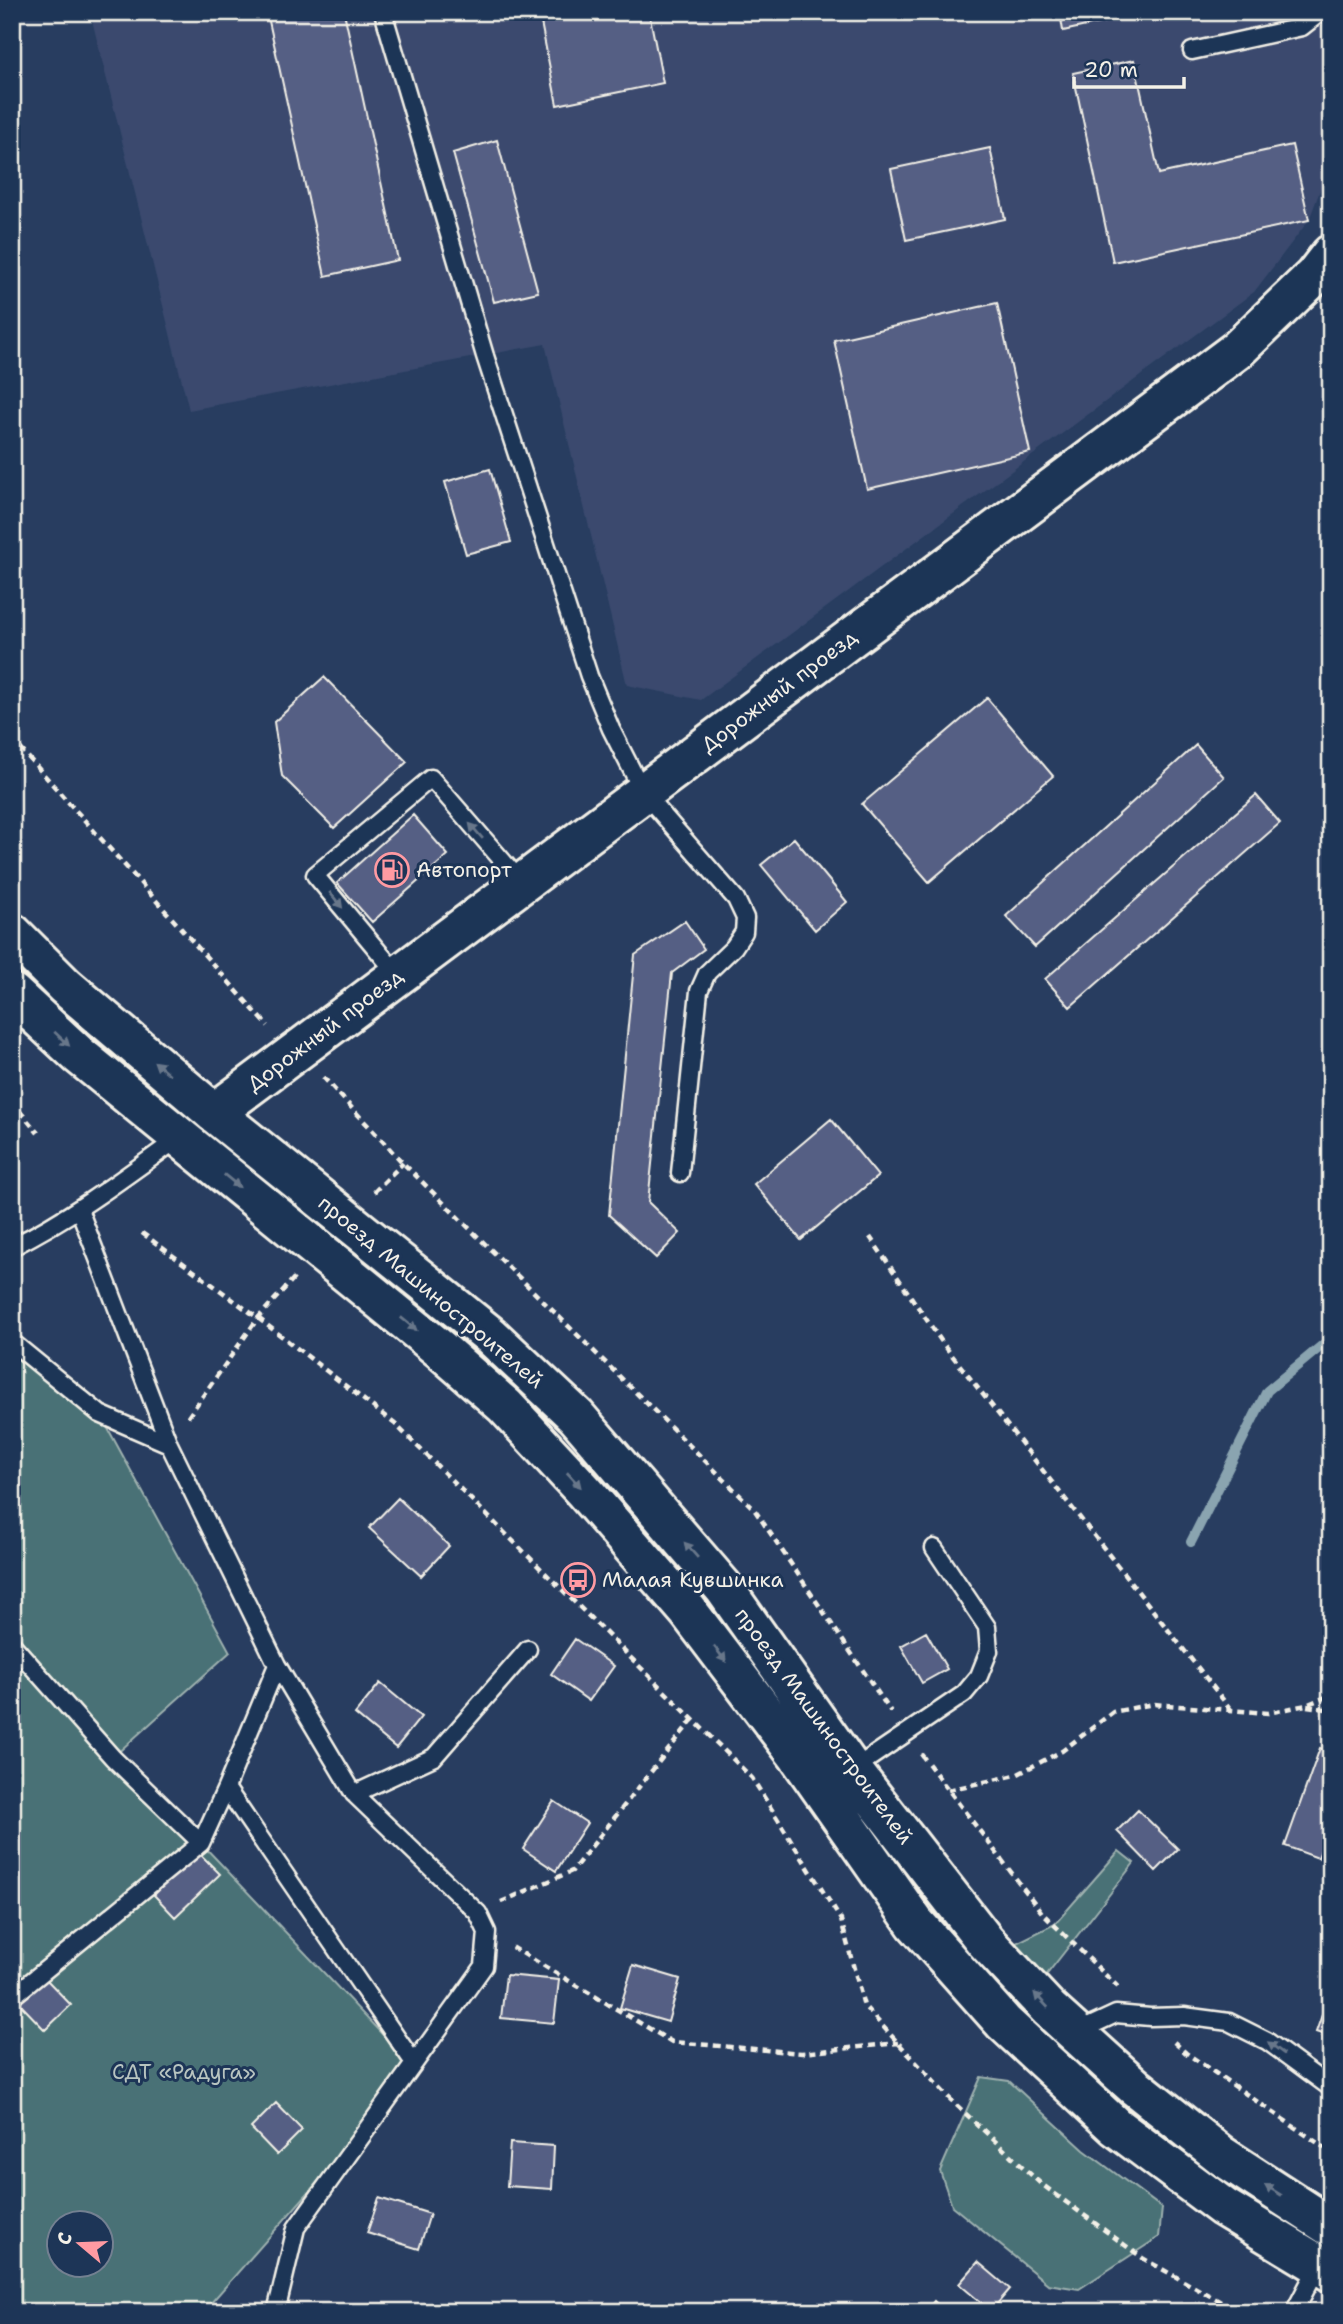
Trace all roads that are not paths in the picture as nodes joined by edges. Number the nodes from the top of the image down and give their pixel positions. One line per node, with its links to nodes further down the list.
1 (383, 12): 5 (lane)
2 (1321, 12): 3 (lane)
3 (1192, 51)
4 (1331, 254): 5 (main road, Дорожный проезд)
5 (643, 792): 6 (main road, Дорожный проезд); 12 (lane)
6 (521, 883): 8 (main road, Дорожный проезд); 8 (lane, one-way to 8)
7 (12, 933): 10 (main road, проезд Машиностроителей, one-way to 7)
8 (398, 976): 10 (main road, Дорожный проезд)
9 (12, 993): 11 (main road, проезд Машиностроителей, one-way to 11)
10 (214, 1113): 11 (main road, Дорожный проезд); 21 (main road, проезд Машиностроителей, one-way to 10)
11 (179, 1138): 13 (lane); 21 (main road, проезд Машиностроителей, one-way to 21)
12 (680, 1173)
13 (79, 1209): 14 (lane); 16 (lane)
14 (12, 1247)
15 (12, 1342): 16 (lane)
16 (169, 1444): 20 (lane)
17 (934, 1548): 21 (lane)
18 (12, 1644): 24 (lane)
19 (528, 1649): 23 (lane)
20 (277, 1665): 22 (lane); 23 (lane)
21 (837, 1780): 26 (main road, проезд Машиностроителей, one-way to 21); 30 (main road, проезд Машиностроителей)
22 (226, 1788): 24 (lane); 27 (lane)
23 (354, 1794): 27 (lane)
24 (201, 1843): 25 (lane)
25 (12, 1997)
26 (1074, 2033): 28 (lane, one-way to 26); 29 (main road, проезд Машиностроителей, one-way to 26)
27 (414, 2063): 31 (lane)
28 (1331, 2088)
29 (1331, 2227)
30 (1327, 2260): 32 (lane)
31 (276, 2312)
32 (1294, 2312)

